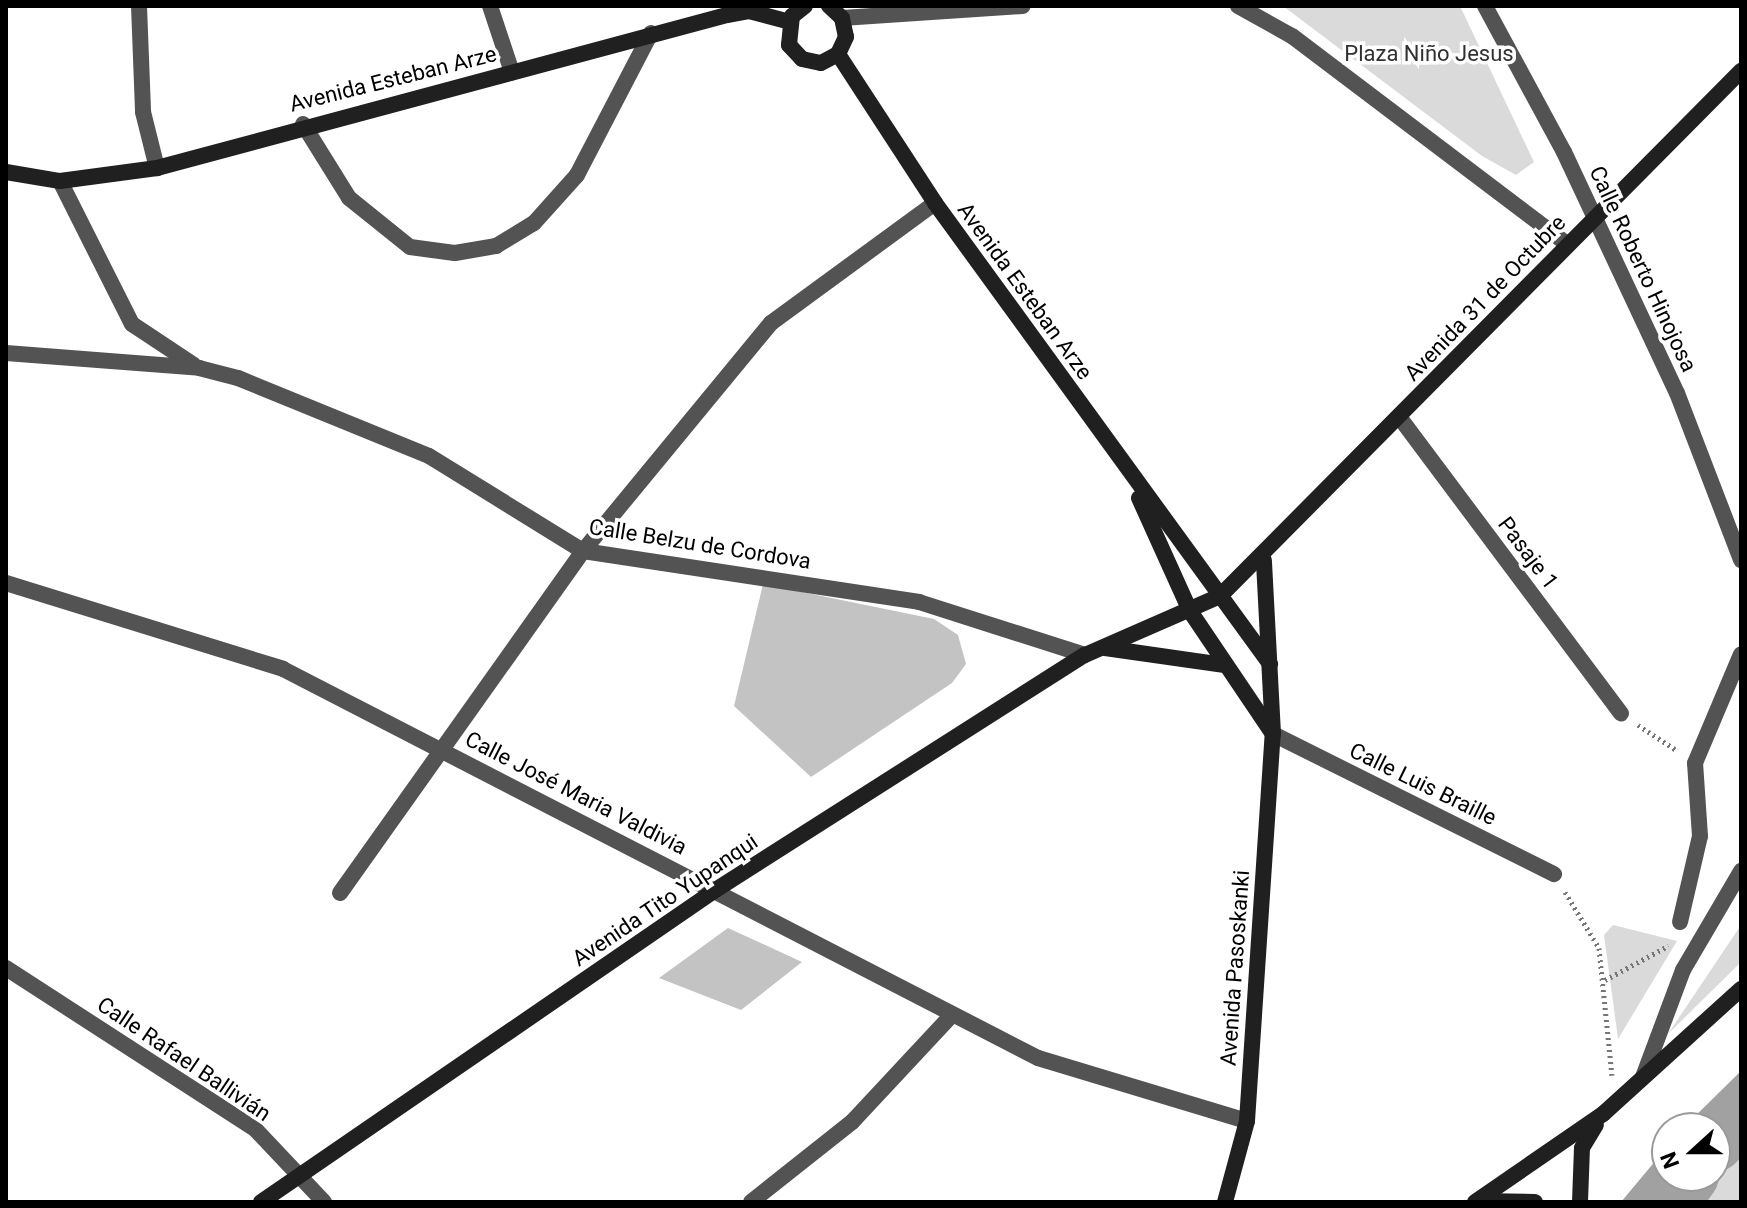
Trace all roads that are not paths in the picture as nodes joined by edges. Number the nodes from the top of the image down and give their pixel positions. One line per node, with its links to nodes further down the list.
1 (139, 6): 16 (street)
2 (490, 6): 14 (street)
3 (805, 6): 10 (main road)
4 (829, 6): 9 (main road)
5 (1023, 6): 9 (street)
6 (1238, 6): 21 (street)
7 (1485, 6): 20 (street, Calle Roberto Hinojosa)
8 (749, 8): 10 (main road, Avenida Esteban Arze); 11 (main road, Avenida Esteban Arze)
9 (842, 18): 12 (main road)
10 (790, 22): 12 (main road)
11 (651, 33): 14 (main road, Avenida Esteban Arze); 15 (street)
12 (838, 54): 19 (main road, Avenida Esteban Arze)
13 (1741, 71): 20 (main road, Avenida 31 de Octubre)
14 (512, 72): 15 (main road, Avenida Esteban Arze)
15 (303, 124): 16 (main road, Avenida Esteban Arze)
16 (157, 168): 18 (main road, Avenida Esteban Arze)
17 (6, 172): 18 (main road, Avenida Esteban Arze)
18 (60, 181): 23 (street)
19 (935, 203): 25 (main road, Avenida Esteban Arze); 26 (street)
20 (1594, 218): 21 (main road, Avenida 31 de Octubre); 28 (street, Calle Roberto Hinojosa)
21 (1567, 244): 24 (main road, Avenida 31 de Octubre)
22 (6, 353): 23 (street, Calle Belzu de Cordova)
23 (199, 368): 26 (street, Calle Belzu de Cordova)
24 (1400, 418): 27 (main road, Avenida 31 de Octubre); 37 (street, Pasaje 1)
25 (1127, 471): 30 (main road, Avenida Esteban Arze); 31 (main road, Avenida Esteban Arze)
26 (583, 551): 34 (street, Calle Belzu de Cordova); 39 (street)
27 (1264, 560): 30 (main road, Avenida 31 de Octubre); 35 (main road)
28 (1741, 560)
29 (6, 583): 39 (street, Calle José Maria Valdivia)
30 (1220, 596): 31 (main road, Avenida Tito Yupanqui); 35 (main road, Avenida Esteban Arze)
31 (1190, 611): 32 (main road, Avenida Tito Yupanqui); 36 (main road, Avenida Esteban Arze)
32 (1103, 648): 34 (main road, Avenida Tito Yupanqui); 36 (main road, Avenida Tito Yupanqui)
33 (1741, 654): 44 (street)
34 (1085, 655): 42 (main road, Avenida Tito Yupanqui)
35 (1270, 664): 38 (main road)
36 (1225, 665): 38 (main road, Avenida Esteban Arze)
37 (1621, 713)
38 (1273, 734): 41 (street, Calle Luis Braille); 50 (main road, Avenida Pasoskanki)
39 (443, 749): 42 (street, Calle José Maria Valdivia); 43 (street)
40 (1741, 871): 48 (street)
41 (1554, 874)
42 (717, 889): 47 (street, Calle José Maria Valdivia); 51 (main road, Avenida Tito Yupanqui)
43 (340, 893)
44 (1680, 922)
45 (6, 968): 51 (street, Calle Rafael Ballivián)
46 (1741, 989): 48 (main road)
47 (950, 1017): 50 (street, Calle José Maria Valdivia); 54 (street)
48 (1643, 1077): 49 (main road)
49 (1603, 1114): 56 (main road); 58 (main road)
50 (1247, 1121): 55 (main road, Avenida Pasoskanki)
51 (300, 1175): 52 (main road, Avenida Tito Yupanqui); 53 (street, Calle Rafael Ballivián)
52 (261, 1202)
53 (324, 1202)
54 (751, 1202)
55 (1225, 1202)
56 (1475, 1202): 57 (main road)
57 (1535, 1202)
58 (1580, 1202)

